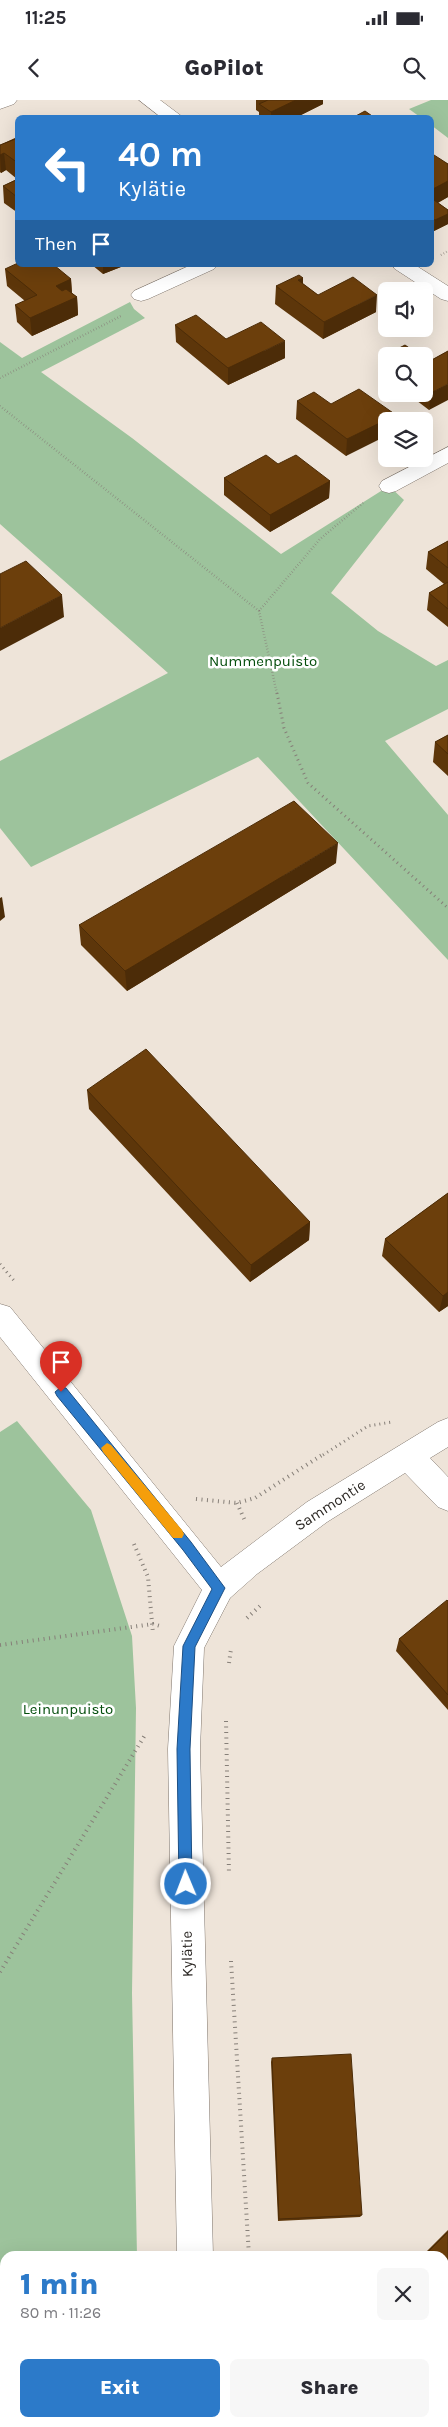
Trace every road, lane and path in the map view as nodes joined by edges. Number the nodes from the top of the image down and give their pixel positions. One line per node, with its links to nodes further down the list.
1 (8, 100): 3 (street)
2 (148, 100): 4 (street)
3 (0, 104)
4 (170, 115)
5 (203, 267): 7 (street)
6 (405, 267): 8 (street)
7 (141, 295): 9 (path)
8 (448, 295)
9 (0, 378)
10 (0, 406): 13 (path)
11 (448, 454): 12 (street)
12 (389, 486): 13 (path)
13 (259, 611): 14 (path)
14 (448, 908)
15 (0, 1316): 23 (street)
16 (394, 1422): 21 (path)
17 (448, 1431): 18 (street, Sammontie)
18 (408, 1456): 20 (street); 22 (street, Sammontie)
19 (190, 1493): 21 (path)
20 (448, 1497)
21 (237, 1503): 22 (path)
22 (259, 1554): 23 (street, Sammontie); 24 (path)
23 (218, 1588): 34 (street, Kylätie)
24 (244, 1621)
25 (153, 1624): 27 (path)
26 (234, 1640): 28 (path)
27 (0, 1645)
28 (227, 1671)
29 (226, 1717): 31 (path)
30 (147, 1733): 33 (path)
31 (229, 1878)
32 (230, 1954): 35 (path)
33 (0, 1972)
34 (195, 2251)
35 (249, 2251)

